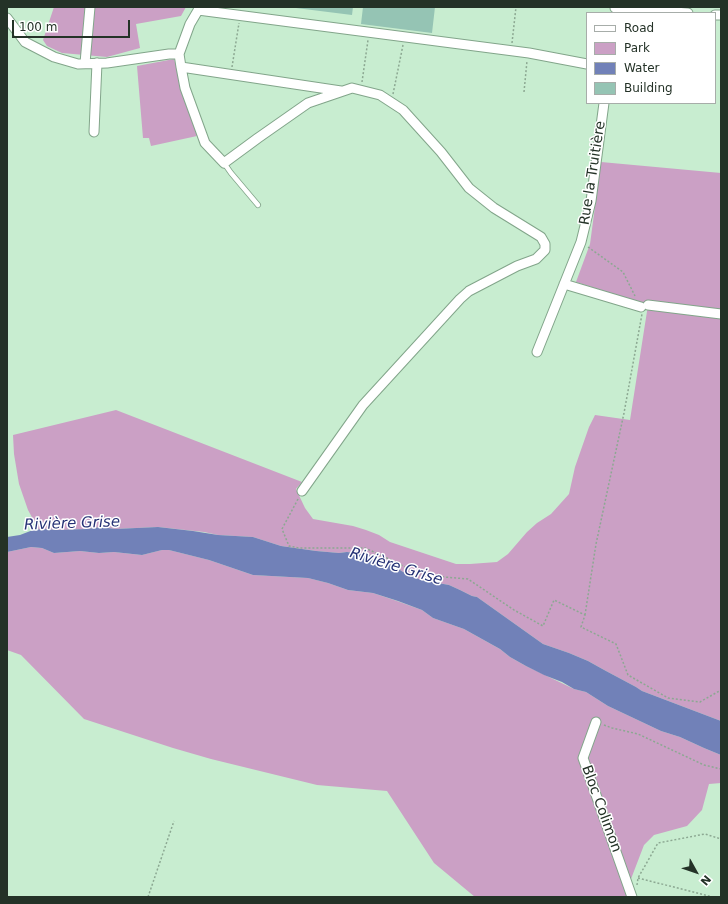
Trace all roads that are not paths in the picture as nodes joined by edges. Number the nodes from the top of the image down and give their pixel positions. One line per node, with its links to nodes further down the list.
1 (90, 7): 7 (street)
2 (199, 9): 6 (street); 9 (street)
3 (615, 9): 4 (street)
4 (670, 12)
5 (7, 18): 7 (street)
6 (179, 54): 8 (street); 10 (street)
7 (85, 63): 8 (street)
8 (97, 63): 13 (street)
9 (586, 64)
10 (181, 67): 11 (street); 14 (street)
11 (343, 91): 14 (street); 19 (street)
12 (604, 104): 16 (street, Rue la Truitière)
13 (94, 132)
14 (224, 163): 15 (lane)
15 (258, 205)
16 (564, 284): 17 (street); 18 (street, Rue la Truitière)
17 (721, 314)
18 (537, 352)
19 (302, 491)
20 (596, 722): 21 (street, Bloc Colimon)
21 (634, 894)

